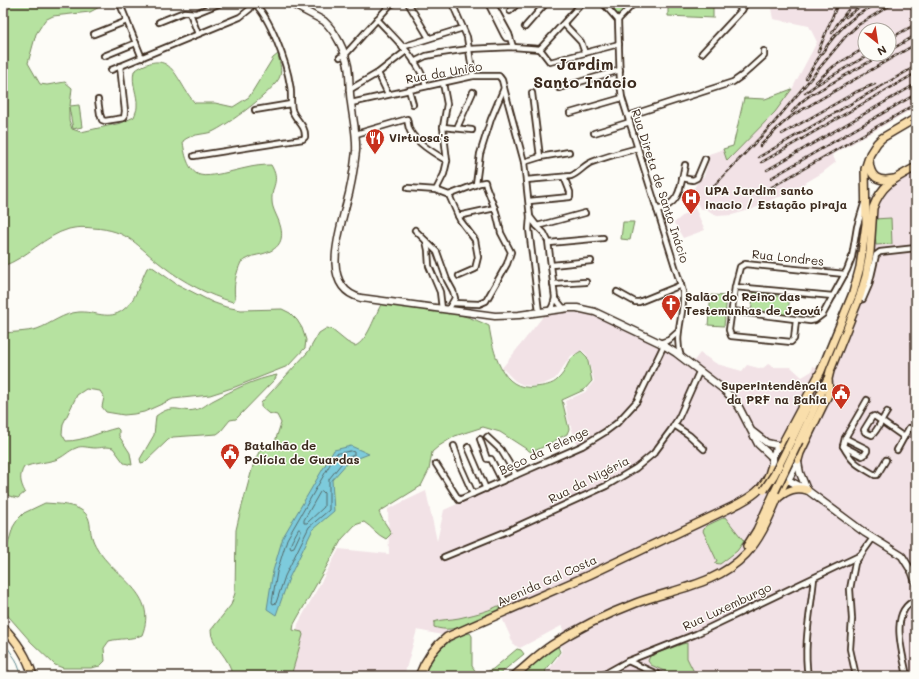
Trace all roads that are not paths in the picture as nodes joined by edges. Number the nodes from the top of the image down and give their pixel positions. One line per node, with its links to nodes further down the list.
1 (221, 3): 22 (street)
2 (251, 3): 31 (street)
3 (254, 3): 65 (street)
4 (290, 3): 20 (main road)
5 (310, 3): 20 (street)
6 (408, 3): 32 (street)
7 (452, 3): 29 (street)
8 (488, 3): 33 (street)
9 (492, 3): 33 (street)
10 (518, 3): 21 (street)
11 (546, 3): 28 (street)
12 (582, 3): 27 (street)
13 (603, 3): 24 (street)
14 (634, 3): 24 (street)
15 (736, 3): 19 (street)
16 (746, 3): 19 (street)
17 (120, 4): 25 (street)
18 (391, 4): 23 (street)
19 (742, 10): 43 (street)
20 (305, 11): 45 (main road)
21 (510, 11)
22 (190, 13): 26 (street); 31 (street)
23 (377, 19): 37 (street); 45 (street)
24 (618, 20): 35 (street, Rua Direta de Santo Inácio)
25 (127, 21): 30 (street); 34 (street)
26 (159, 22)
27 (564, 24): 39 (street); 42 (street)
28 (525, 27)
29 (463, 28): 32 (street); 38 (street)
30 (94, 34)
31 (198, 34): 46 (street)
32 (429, 38): 37 (street)
33 (510, 38): 36 (street)
34 (136, 43): 44 (street); 46 (street)
35 (619, 44): 42 (street); 50 (street, Rua Direta de Santo Inácio)
36 (513, 46): 38 (street); 39 (street)
37 (402, 47): 40 (street)
38 (469, 49): 47 (street); 52 (street)
39 (540, 49): 42 (street)
40 (406, 51): 47 (street); 51 (street)
41 (764, 51): 69 (street)
42 (585, 53)
43 (702, 53)
44 (104, 56)
45 (342, 56): 57 (main road)
46 (142, 58): 48 (street)
47 (414, 62): 54 (street)
48 (120, 66): 49 (street); 63 (street)
49 (111, 70)
50 (620, 70): 56 (street); 62 (street, Rua Direta de Santo Inácio)
51 (378, 73): 57 (street); 61 (street)
52 (474, 76): 53 (street, Rua da União); 55 (street, Rua da União)
53 (443, 83): 54 (street, Rua da União); 72 (street)
54 (426, 86): 58 (street, Rua da União)
55 (504, 88): 84 (street); 91 (street)
56 (559, 88)
57 (349, 90): 64 (main road)
58 (409, 90): 61 (street, Rua da União); 66 (street)
59 (473, 92): 73 (street)
60 (532, 93): 81 (street)
61 (388, 94): 64 (street, Rua da União)
62 (622, 98): 68 (street); 69 (street, Rua Direta de Santo Inácio)
63 (98, 100)
64 (351, 103): 76 (main road)
65 (291, 104): 67 (street); 79 (street)
66 (413, 104)
67 (255, 110)
68 (570, 113)
69 (628, 116): 71 (street, Rua Direta de Santo Inácio)
70 (916, 118): 80 (main road)
71 (630, 122): 75 (street); 77 (street, Rua Direta de Santo Inácio)
72 (443, 127): 73 (street); 83 (street)
73 (457, 128): 74 (street)
74 (472, 130)
75 (594, 133)
76 (356, 134): 83 (street); 122 (main road)
77 (638, 148): 87 (street); 98 (street, Rua Direta de Santo Inácio)
78 (569, 152): 81 (street)
79 (194, 156)
80 (869, 156): 89 (main road); 95 (main road)
81 (540, 157): 84 (street)
82 (705, 159): 88 (street)
83 (447, 161): 93 (street)
84 (524, 162): 90 (street)
85 (685, 165): 88 (street)
86 (916, 167): 89 (main road)
87 (564, 177): 90 (street); 96 (street)
88 (682, 178): 98 (street)
89 (894, 179): 132 (main road)
90 (526, 180): 96 (street)
91 (476, 184): 94 (street); 97 (street)
92 (408, 188): 93 (street)
93 (436, 190): 94 (street)
94 (449, 195): 100 (street)
95 (866, 199): 110 (street); 130 (main road)
96 (529, 201): 101 (street)
97 (495, 208): 100 (street); 120 (street)
98 (658, 210): 114 (street, Rua Direta de Santo Inácio)
99 (585, 213): 102 (street)
100 (458, 216): 111 (street)
101 (530, 217): 102 (street); 125 (street)
102 (537, 226): 106 (street)
103 (415, 230): 105 (street)
104 (603, 238): 106 (street)
105 (426, 241): 120 (street); 122 (street)
106 (549, 244): 109 (street)
107 (916, 248): 119 (street)
108 (591, 261): 109 (street)
109 (552, 265): 113 (street)
110 (845, 274): 115 (street, Rua Londres); 117 (street)
111 (459, 276)
112 (586, 282): 113 (street)
113 (553, 284): 118 (street)
114 (681, 285): 116 (street); 127 (street, Rua Direta de Santo Inácio)
115 (735, 287): 117 (street); 124 (street, Rua Londres)
116 (617, 292)
117 (833, 296): 126 (street)
118 (555, 298): 121 (street); 123 (street)
119 (863, 299)
120 (453, 303): 122 (street)
121 (564, 308): 123 (main road); 128 (main road)
122 (445, 309): 125 (main road)
123 (550, 311): 125 (main road)
124 (732, 311): 126 (street); 126 (street, Rua Londres)
125 (539, 312)
126 (796, 320)
127 (678, 332): 128 (street); 129 (street, Rua Direta de Santo Inácio)
128 (662, 344): 129 (main road); 154 (street, Beco da Telenge)
129 (681, 357): 131 (main road)
130 (821, 371): 142 (main road, Avenida Gal Costa); 145 (main road, Avenida Gal Costa)
131 (699, 372): 135 (street, Rua da Nigéria); 137 (main road)
132 (828, 377): 142 (main road); 151 (main road)
133 (867, 400): 140 (street)
134 (887, 412): 139 (street)
135 (674, 425): 147 (street); 164 (street, Rua da Nigéria)
136 (909, 428): 139 (street)
137 (751, 430): 145 (main road); 149 (main road)
138 (487, 437): 154 (street)
139 (904, 437): 148 (street)
140 (845, 438): 146 (street); 146 (street)
141 (480, 439): 155 (street)
142 (796, 440): 160 (main road, bridge); 161 (main road, Avenida Gal Costa, bridge)
143 (454, 446): 159 (street)
144 (468, 446): 157 (street)
145 (780, 446): 149 (main road, Avenida Gal Costa); 151 (main road)
146 (843, 446): 150 (street)
147 (704, 449)
148 (897, 450)
149 (773, 458): 153 (main road, Avenida Gal Costa)
150 (886, 460)
151 (798, 461): 156 (main road); 158 (main road)
152 (436, 464): 159 (street, Beco da Telenge)
153 (771, 468): 156 (main road); 161 (main road, Avenida Gal Costa)
154 (516, 475): 155 (street, Beco da Telenge)
155 (502, 481): 157 (street, Beco da Telenge)
156 (787, 481): 158 (main road); 160 (main road)
157 (486, 489): 159 (street, Beco da Telenge)
158 (807, 490): 160 (main road); 162 (main road)
159 (474, 494)
160 (776, 495): 174 (main road)
161 (699, 523): 173 (main road, Avenida Gal Costa)
162 (873, 538): 163 (street); 166 (main road)
163 (861, 555): 165 (street, Rua Luxemburgo); 178 (street)
164 (444, 558)
165 (814, 578): 169 (street, Rua Luxemburgo); 177 (street)
166 (916, 583)
167 (916, 600): 179 (street)
168 (3, 627): 172 (main road)
169 (628, 661): 175 (street, Rua Luxemburgo); 176 (street)
170 (3, 670): 171 (main road)
171 (6, 676)
172 (33, 676)
173 (419, 676)
174 (514, 676)
175 (601, 676)
176 (661, 676)
177 (808, 676)
178 (856, 676)
179 (907, 676)

